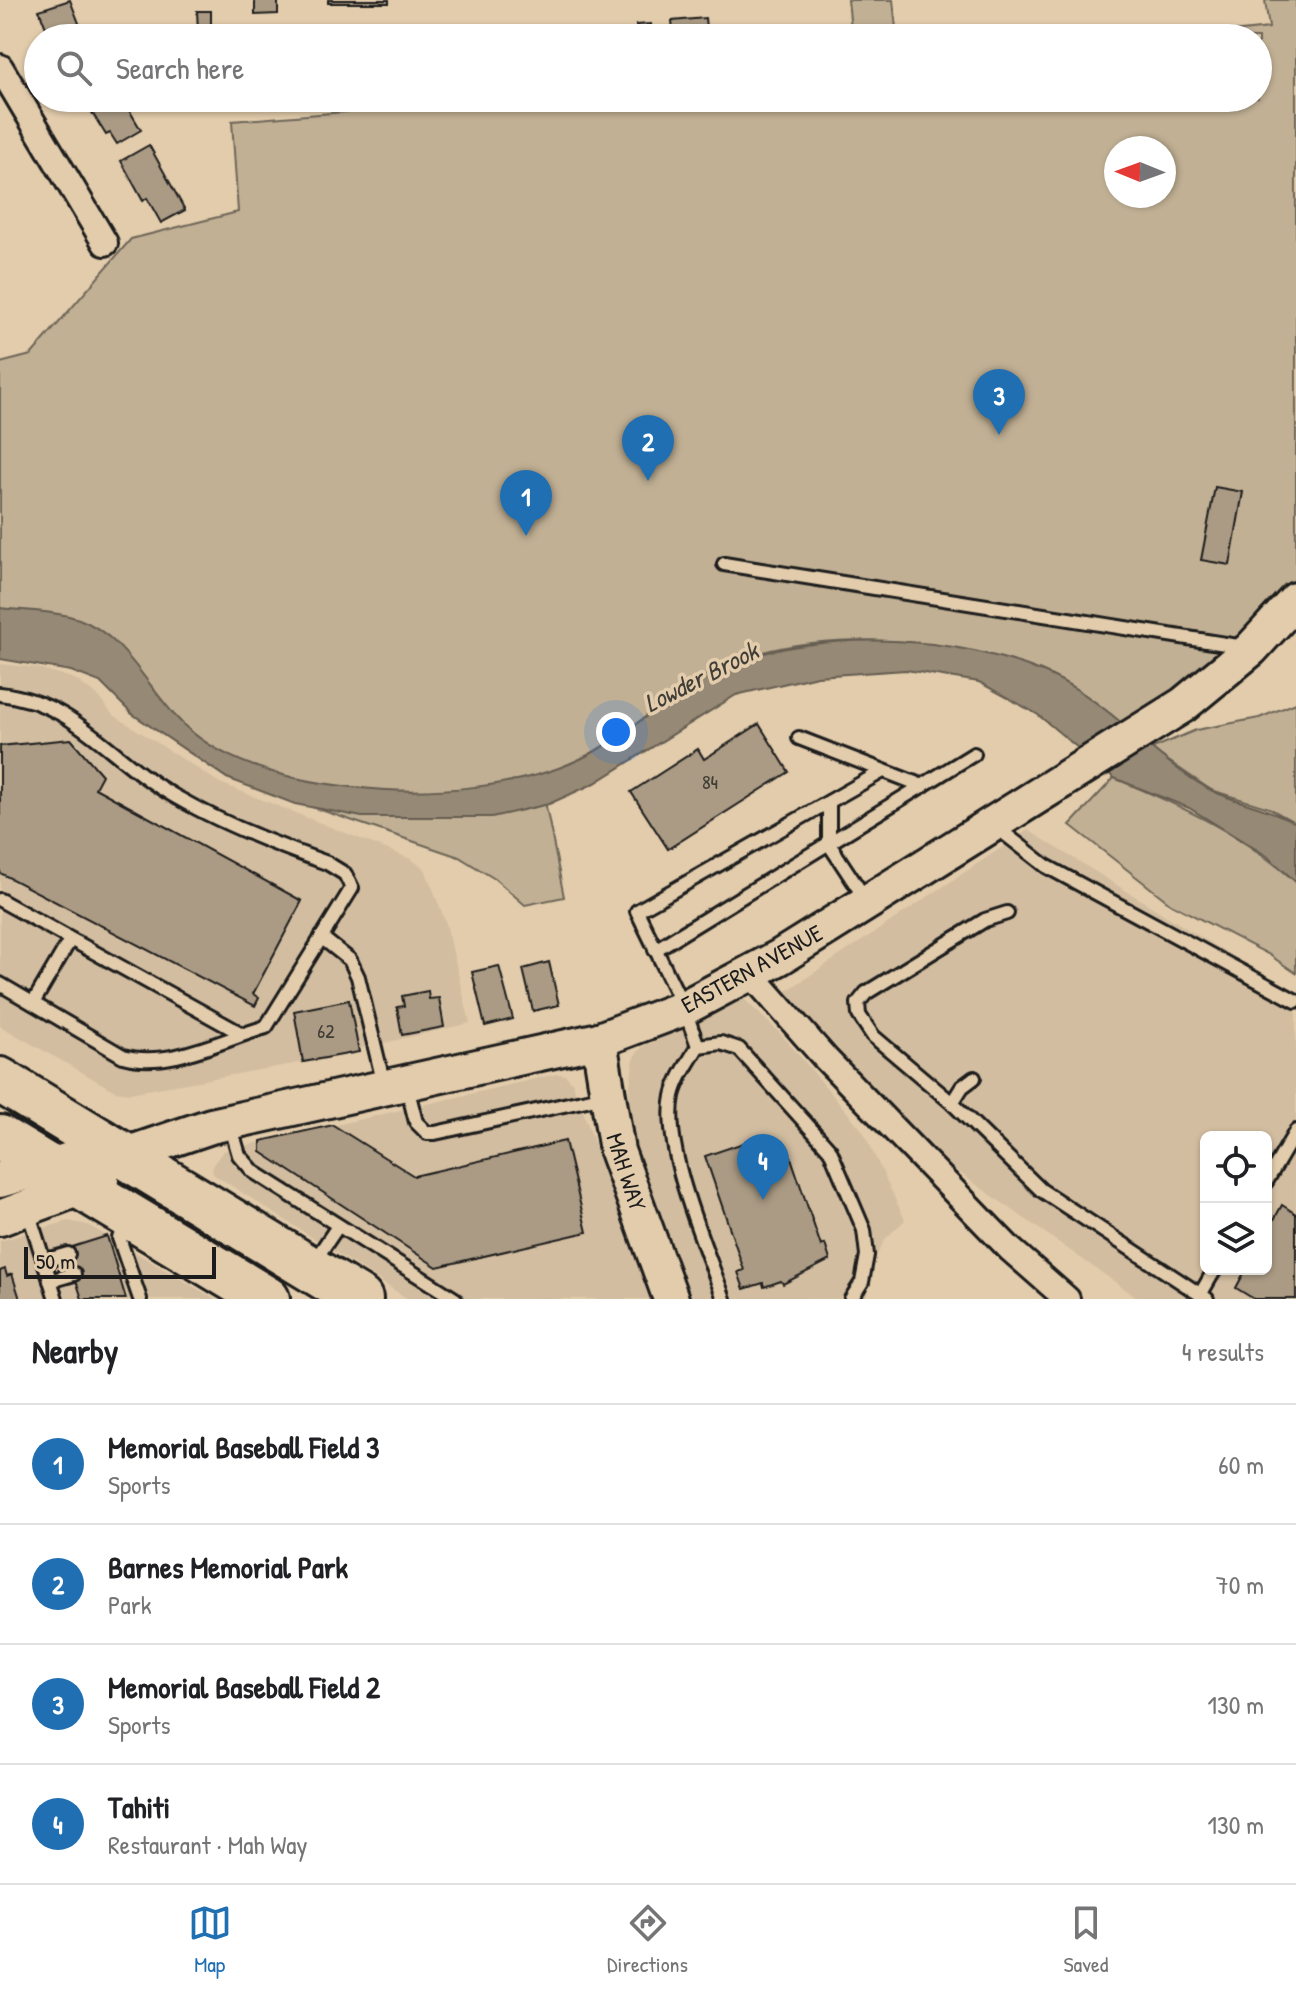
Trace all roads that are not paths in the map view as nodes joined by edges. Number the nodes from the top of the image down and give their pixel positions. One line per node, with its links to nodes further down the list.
1 (0, 67): 2 (street)
2 (24, 107)
3 (27, 112): 4 (street)
4 (105, 243)
5 (724, 564): 7 (lane)
6 (1296, 600): 7 (main road, EASTERN AVENUE)
7 (1251, 649): 14 (main road, EASTERN AVENUE)
8 (0, 694): 19 (lane)
9 (799, 738): 11 (lane)
10 (974, 754): 12 (lane)
11 (883, 771): 12 (lane); 13 (lane)
12 (923, 786): 15 (lane)
13 (829, 802): 15 (lane); 21 (lane)
14 (994, 825): 17 (main road, EASTERN AVENUE); 24 (lane)
15 (829, 844): 17 (lane); 21 (lane)
16 (0, 900): 20 (lane)
17 (867, 903): 22 (main road, EASTERN AVENUE)
18 (1007, 913): 34 (lane)
19 (321, 937): 27 (lane); 32 (lane)
20 (70, 940): 25 (lane); 27 (lane)
21 (655, 950): 26 (lane)
22 (751, 974): 26 (main road, EASTERN AVENUE); 61 (street)
23 (0, 984): 25 (lane)
24 (1296, 1001)
25 (33, 1003): 27 (lane)
26 (684, 1008): 28 (main road, EASTERN AVENUE); 29 (lane)
27 (242, 1034)
28 (599, 1040): 32 (main road, EASTERN AVENUE); 33 (main road, MAH WAY)
29 (698, 1046): 59 (lane); 60 (lane)
30 (974, 1078): 34 (lane)
31 (0, 1080): 38 (highway)
32 (396, 1086): 33 (lane); 35 (main road, EASTERN AVENUE)
33 (606, 1095): 58 (main road, MAH WAY)
34 (952, 1103): 53 (lane)
35 (229, 1122): 38 (main road, EASTERN AVENUE); 44 (lane)
36 (1296, 1131): 40 (lane)
37 (0, 1138): 39 (highway)
38 (122, 1156): 39 (main road, EASTERN AVENUE); 42 (main road, EASTERN AVENUE); 48 (highway)
39 (45, 1166): 41 (main road, EASTERN AVENUE); 42 (highway)
40 (1272, 1172)
41 (0, 1180)
42 (82, 1188): 43 (main road, EASTERN AVENUE); 45 (highway)
43 (14, 1213): 47 (lane)
44 (338, 1226): 48 (lane); 57 (lane)
45 (122, 1245): 52 (highway); 55 (lane)
46 (68, 1254): 47 (lane)
47 (44, 1261): 51 (lane)
48 (308, 1269): 56 (highway)
49 (74, 1274): 51 (lane)
50 (1213, 1275): 53 (lane)
51 (50, 1281): 54 (lane)
52 (248, 1295)
53 (1204, 1297)
54 (56, 1299)
55 (140, 1299)
56 (360, 1299)
57 (455, 1299)
58 (671, 1299)
59 (724, 1299)
60 (851, 1299)
61 (1067, 1299)

